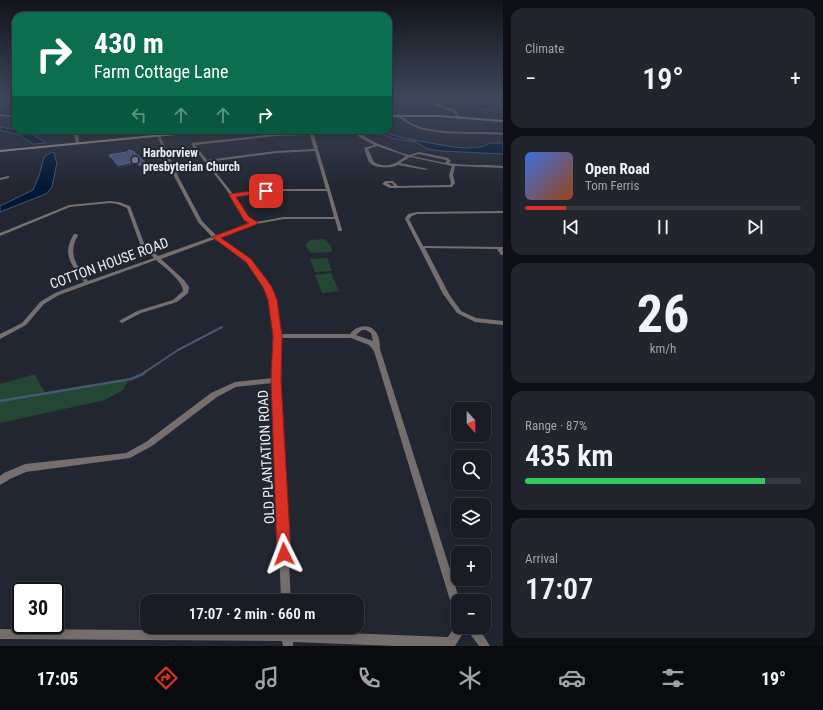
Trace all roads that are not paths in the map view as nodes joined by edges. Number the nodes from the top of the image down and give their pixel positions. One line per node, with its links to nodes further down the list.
1 (421, 128): 7 (street)
2 (76, 134): 9 (street)
3 (178, 134): 8 (main road)
4 (288, 134): 14 (street)
5 (312, 134): 11 (street)
6 (359, 134): 10 (street)
7 (503, 134)
8 (158, 136): 9 (main road); 30 (street, OLD PLANTATION ROAD)
9 (78, 143): 12 (main road)
10 (377, 145): 13 (street); 15 (street)
11 (316, 150): 14 (street); 22 (street)
12 (0, 151)
13 (409, 156): 15 (street); 16 (street)
14 (205, 161): 23 (street)
15 (398, 164): 18 (street)
16 (454, 165): 17 (street); 21 (street)
17 (503, 167)
18 (426, 169)
19 (8, 177): 20 (street)
20 (0, 179)
21 (396, 186)
22 (327, 190): 23 (street); 25 (street)
23 (232, 195): 26 (street)
24 (503, 212): 31 (street)
25 (335, 218): 26 (street, COTTON HOUSE ROAD); 27 (street)
26 (255, 223): 30 (street, COTTON HOUSE ROAD)
27 (340, 230)
28 (0, 234): 34 (street)
29 (76, 235): 35 (street)
30 (215, 237): 34 (street, COTTON HOUSE ROAD); 38 (street, OLD PLANTATION ROAD)
31 (421, 247): 32 (street); 37 (street)
32 (500, 248): 33 (street)
33 (503, 254)
34 (158, 257): 35 (street, COTTON HOUSE ROAD); 36 (street)
35 (87, 282): 40 (street, COTTON HOUSE ROAD)
36 (122, 322)
37 (503, 323)
38 (277, 336): 39 (street); 42 (street, OLD PLANTATION ROAD)
39 (352, 336): 41 (street); 41 (street)
40 (0, 337)
41 (377, 350): 45 (street)
42 (276, 380): 43 (street); 44 (street, OLD PLANTATION ROAD)
43 (0, 481)
44 (286, 594)
45 (453, 594)
46 (0, 634): 48 (street)
47 (477, 634): 50 (street)
48 (288, 636): 49 (street)
49 (455, 638)
50 (485, 646)

